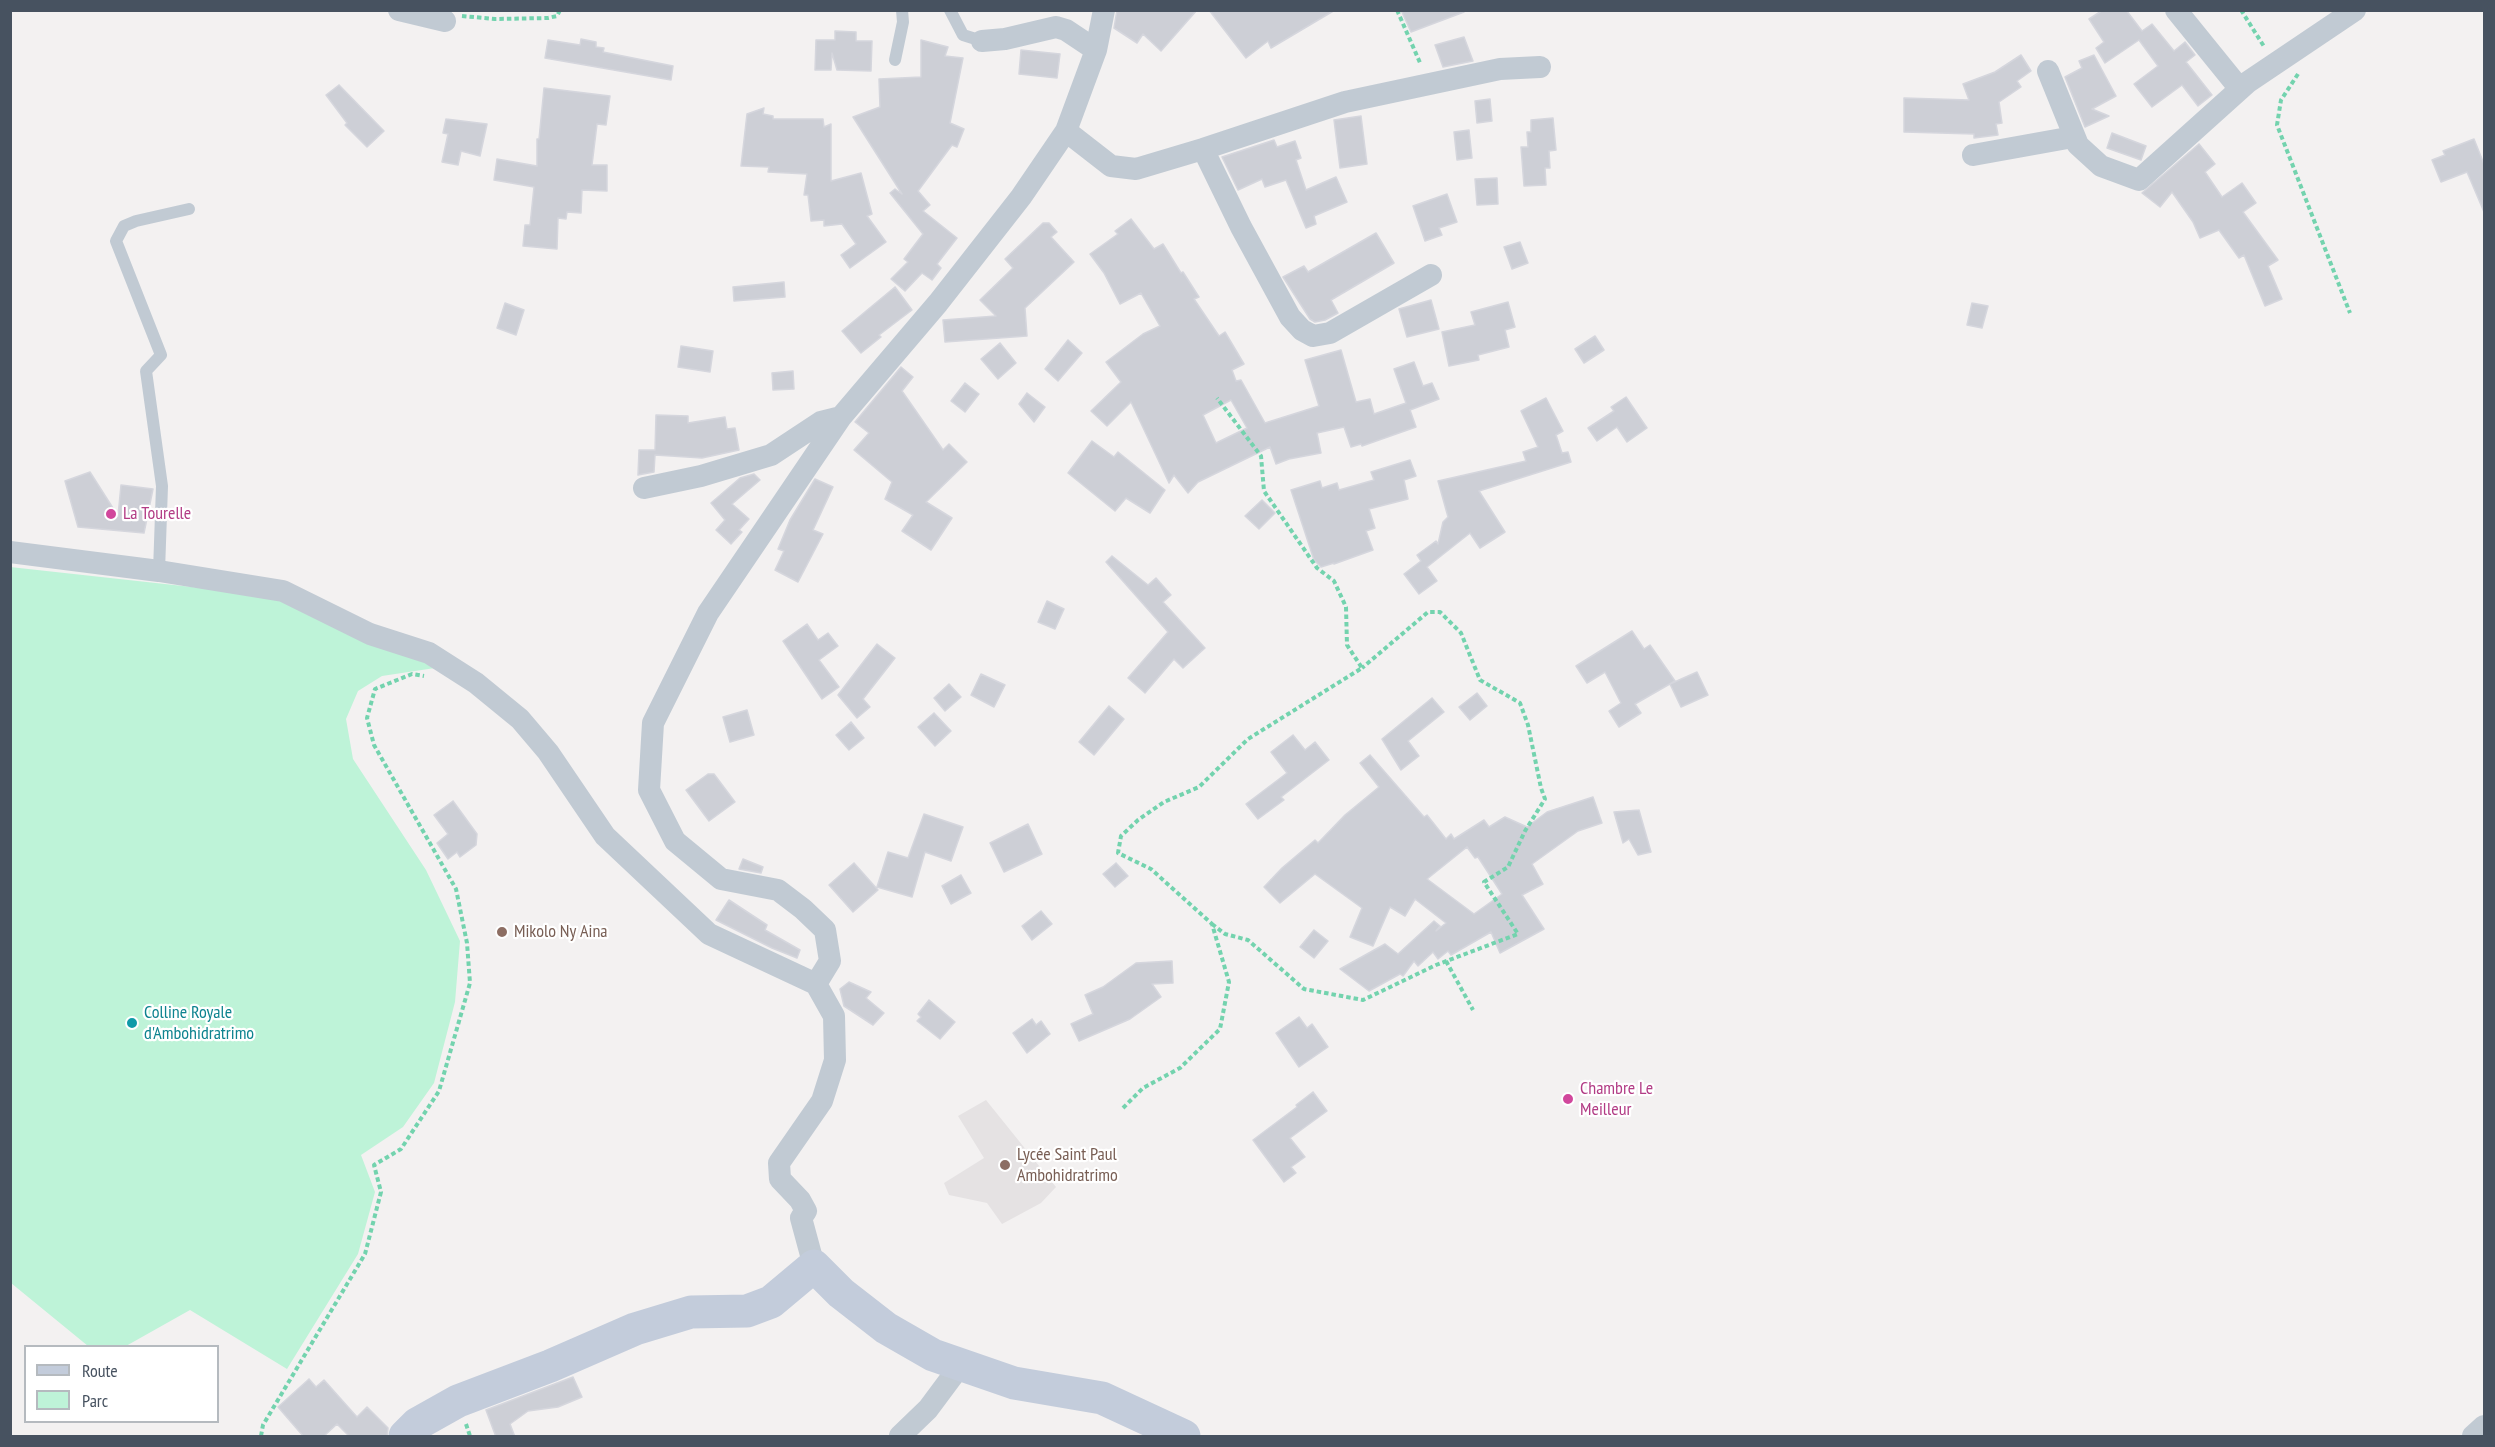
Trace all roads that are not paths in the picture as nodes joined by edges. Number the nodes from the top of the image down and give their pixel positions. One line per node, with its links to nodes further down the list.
1 (399, 10): 7 (street)
2 (902, 10): 10 (lane)
3 (950, 10): 8 (lane)
4 (1104, 10): 9 (street)
5 (2176, 10): 13 (street)
6 (2355, 10): 13 (street)
7 (446, 21)
8 (982, 41): 9 (street)
9 (1096, 50): 14 (street)
10 (895, 60)
11 (1540, 67): 16 (street)
12 (2048, 71): 15 (street)
13 (2240, 89): 15 (street)
14 (1066, 131): 16 (street); 20 (street)
15 (2073, 137): 17 (street)
16 (1203, 149): 19 (street)
17 (1973, 155)
18 (189, 208): 23 (lane)
19 (1431, 276)
20 (841, 417): 21 (street); 24 (street)
21 (644, 488)
22 (10, 552): 23 (street)
23 (159, 571): 24 (street)
24 (816, 984): 25 (street)
25 (814, 1266): 26 (street); 28 (street)
26 (960, 1366): 29 (street); 30 (street)
27 (2484, 1426): 31 (street)
28 (405, 1437)
29 (900, 1437)
30 (1184, 1437)
31 (2474, 1437)

